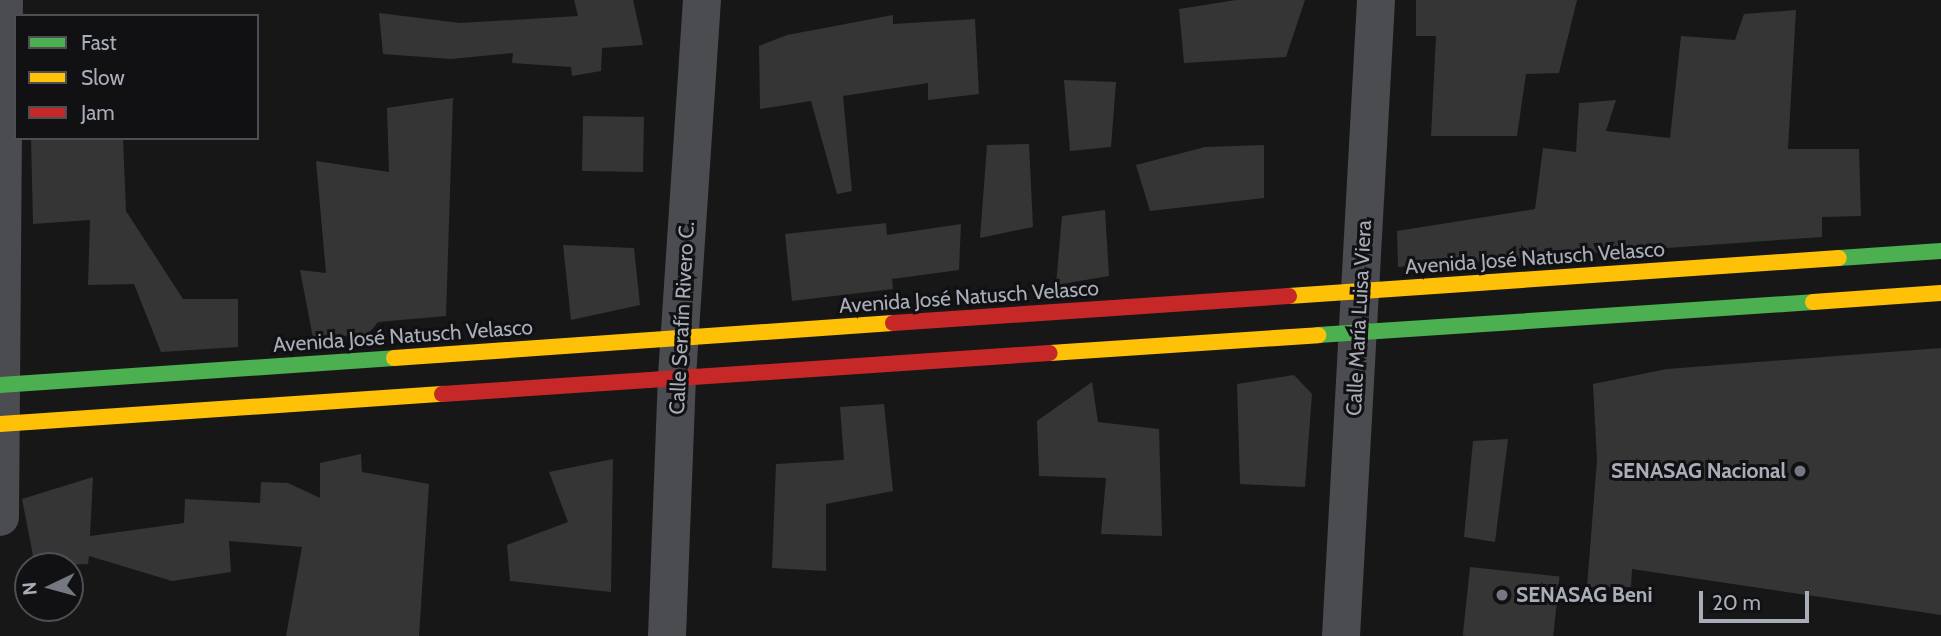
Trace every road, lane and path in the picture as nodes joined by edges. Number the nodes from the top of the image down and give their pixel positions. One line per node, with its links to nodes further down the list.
1 (4, 0): 10 (street)
2 (702, 0): 8 (street, Calle Serafín Rivero C.)
3 (1376, 0): 5 (street, Calle María Luisa Viera)
4 (1941, 251): 5 (main road, Avenida José Natusch Velasco)
5 (1360, 291): 7 (street, Calle María Luisa Viera); 8 (main road, Avenida José Natusch Velasco)
6 (1941, 293): 7 (main road)
7 (1358, 332): 9 (main road); 14 (street, Calle María Luisa Viera)
8 (680, 338): 9 (street, Calle Serafín Rivero C.); 10 (main road, Avenida José Natusch Velasco)
9 (677, 376): 11 (main road); 13 (street, Calle Serafín Rivero C.)
10 (1, 385): 11 (street)
11 (1, 424): 12 (street)
12 (0, 517)
13 (667, 636)
14 (1341, 636)

